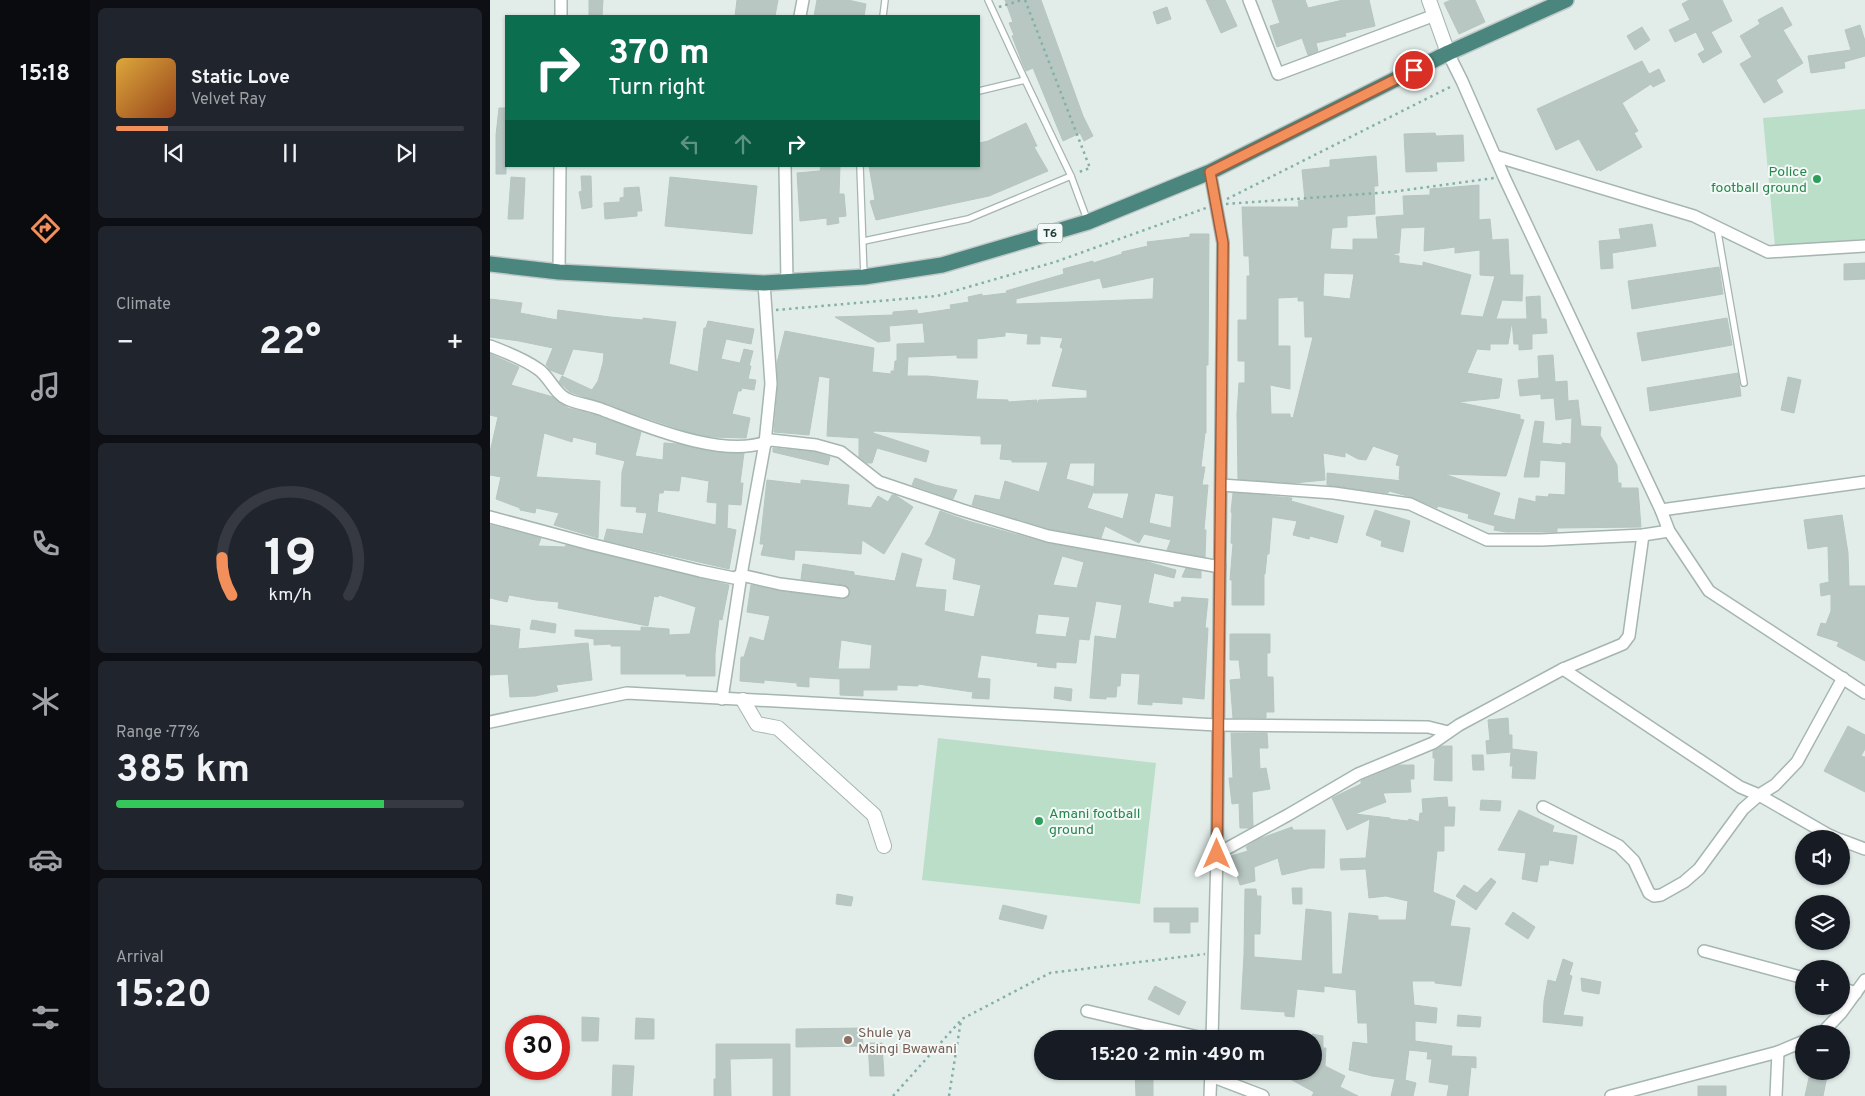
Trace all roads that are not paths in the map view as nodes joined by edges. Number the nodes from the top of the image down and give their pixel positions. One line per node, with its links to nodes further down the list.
1 (561, 0): 9 (street)
2 (803, 0): 10 (street)
3 (885, 0): 11 (lane)
4 (988, 0): 13 (lane)
5 (1249, 0): 8 (street)
6 (1429, 0): 8 (street)
7 (1566, 0): 12 (highway, T6)
8 (1435, 14): 12 (street)
9 (561, 15)
10 (800, 15)
11 (882, 15)
12 (1448, 53): 15 (street); 19 (highway, T6)
13 (1025, 80): 14 (lane); 20 (lane)
14 (980, 91)
15 (1495, 156): 22 (street); 35 (street)
16 (560, 167): 26 (street)
17 (786, 167): 28 (street)
18 (860, 167): 23 (lane)
19 (1210, 172): 21 (highway, T6); 34 (street)
20 (1071, 176): 21 (lane); 23 (lane)
21 (1088, 222): 27 (highway, T6)
22 (1717, 227): 24 (street); 31 (lane)
23 (864, 241): 27 (lane)
24 (1865, 246)
25 (490, 264): 26 (highway, T6)
26 (559, 272): 29 (highway, T6)
27 (864, 276): 28 (highway, T6)
28 (786, 282): 29 (highway, T6)
29 (764, 283): 32 (street)
30 (490, 346): 32 (street)
31 (1744, 383)
32 (765, 443): 39 (street); 40 (street)
33 (1865, 482): 35 (street)
34 (1221, 485): 38 (street); 39 (street)
35 (1662, 510): 37 (street)
36 (490, 517): 40 (street)
37 (1669, 531): 38 (street); 43 (street)
38 (1643, 535): 42 (street)
39 (1220, 567): 48 (street)
40 (741, 575): 41 (street); 45 (street)
41 (843, 592)
42 (1563, 669): 49 (street); 50 (street)
43 (1843, 678): 44 (street); 50 (street)
44 (1865, 693)
45 (722, 699): 46 (street); 47 (street)
46 (743, 700): 48 (street); 54 (street)
47 (490, 722)
48 (1217, 725): 49 (street); 56 (street)
49 (1448, 732): 56 (street)
50 (1759, 795): 51 (street); 52 (street)
51 (1543, 807)
52 (1820, 830)
53 (1850, 843): 55 (street)
54 (884, 846)
55 (1865, 849)
56 (1217, 854): 65 (street)
57 (1704, 951): 58 (street)
58 (1795, 976)
59 (1865, 980): 61 (street)
60 (1850, 991): 61 (street)
61 (1856, 993): 63 (street)
62 (1087, 1011): 64 (street)
63 (1830, 1025)
64 (1168, 1030)
65 (1212, 1030)
66 (1795, 1045): 67 (street)
67 (1778, 1052): 72 (street); 73 (street)
68 (1211, 1080): 70 (street)
69 (1227, 1080): 71 (street)
70 (1210, 1096)
71 (1263, 1096)
72 (1611, 1096)
73 (1776, 1096)

